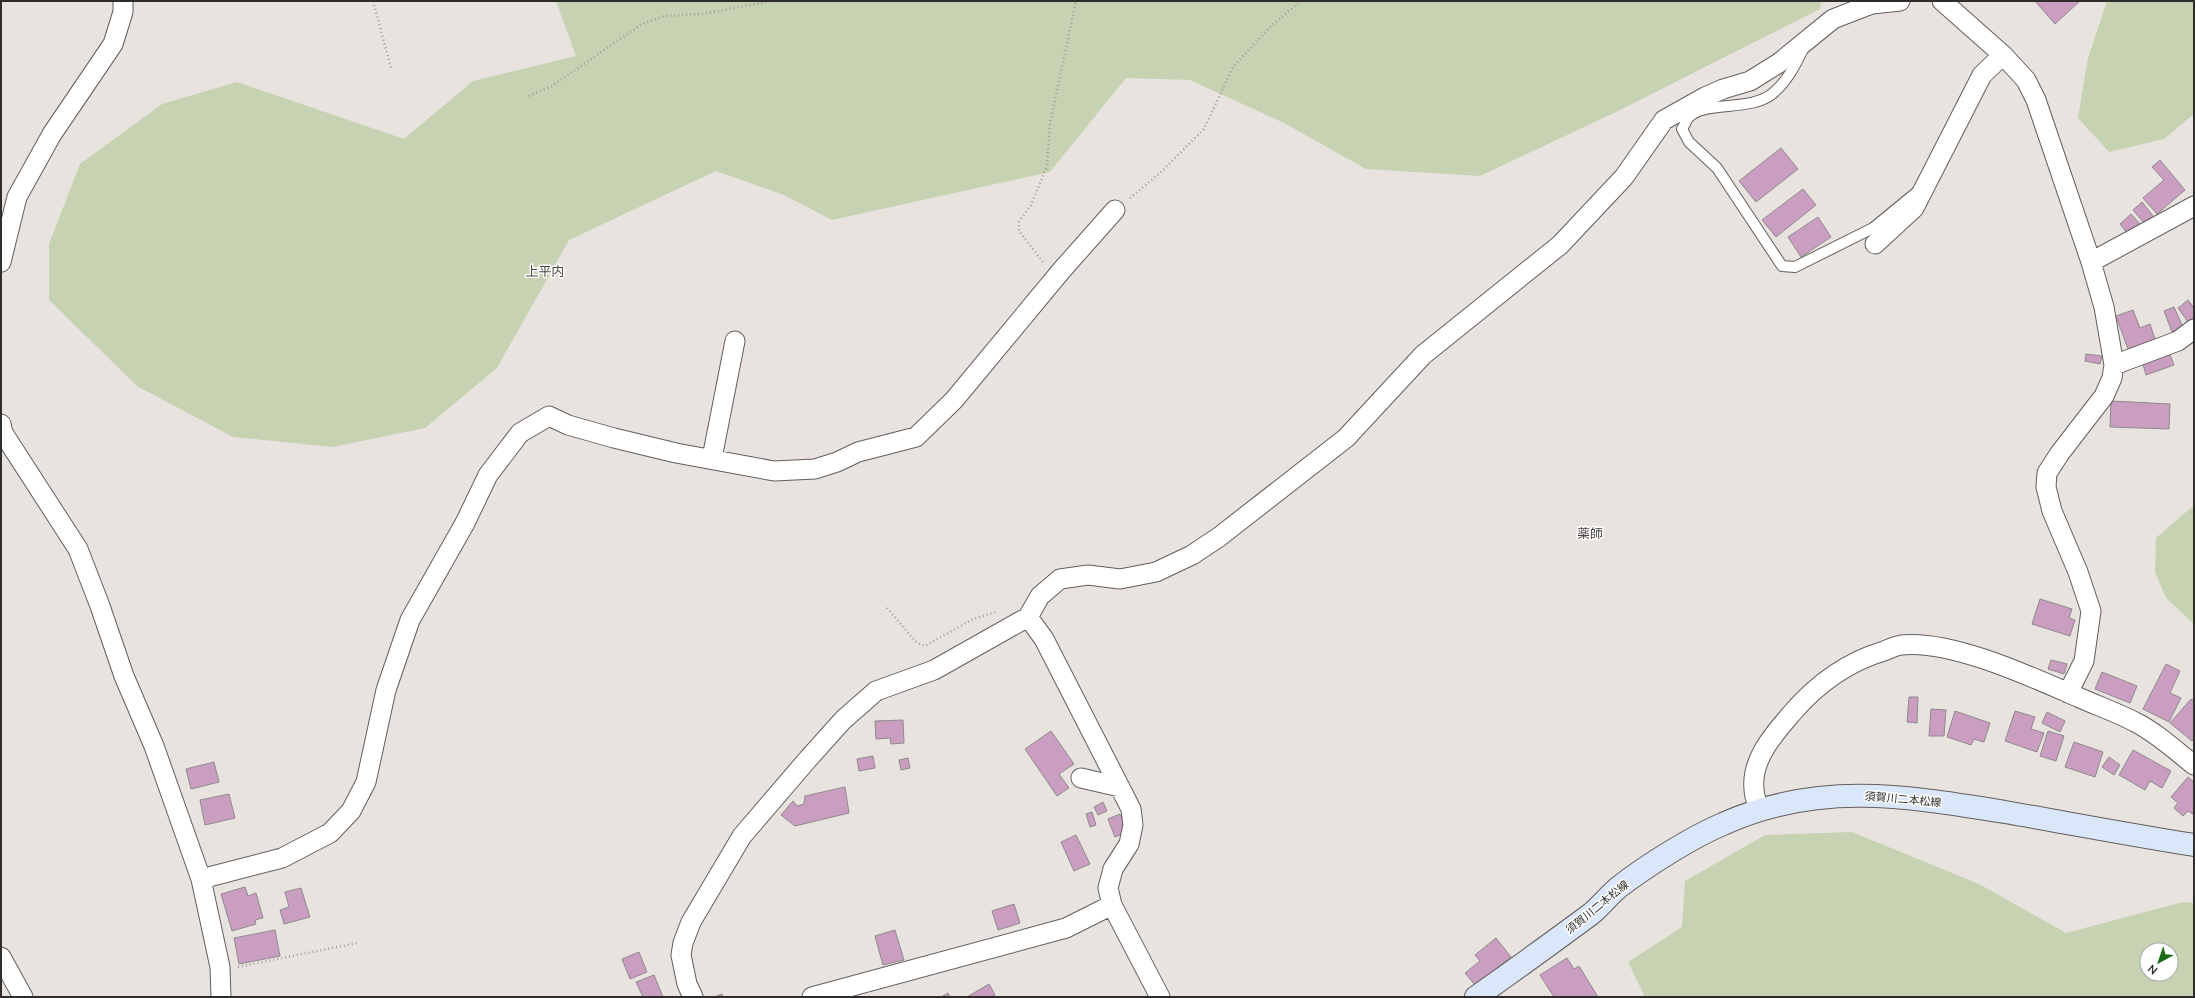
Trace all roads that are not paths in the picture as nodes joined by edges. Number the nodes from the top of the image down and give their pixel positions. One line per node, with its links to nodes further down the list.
1 (123, 1): 10 (street)
2 (1900, 1): 4 (street)
3 (1942, 1): 5 (street)
4 (1809, 38): 6 (lane); 17 (street)
5 (2003, 55): 6 (street); 11 (street)
6 (1926, 186): 9 (street)
7 (2194, 206): 11 (street)
8 (1115, 210): 16 (street)
9 (1875, 244)
10 (1, 262)
11 (2091, 262): 14 (street)
12 (2194, 329): 14 (street)
13 (735, 341): 16 (street)
14 (2114, 365): 18 (street)
15 (1, 424): 24 (street)
16 (712, 458): 24 (street)
17 (1028, 616): 21 (street); 29 (street)
18 (2068, 693): 19 (street); 22 (street)
19 (2194, 765)
20 (1080, 778): 21 (street)
21 (1120, 787): 25 (street)
22 (1759, 810): 23 (main road, 須賀川二本松線); 32 (main road, 須賀川二本松線)
23 (2194, 845)
24 (200, 879): 28 (street)
25 (1112, 905): 30 (street); 31 (street)
26 (1, 957): 27 (street)
27 (23, 997)
28 (221, 997)
29 (693, 997)
30 (812, 997)
31 (1160, 997)
32 (1476, 997)

